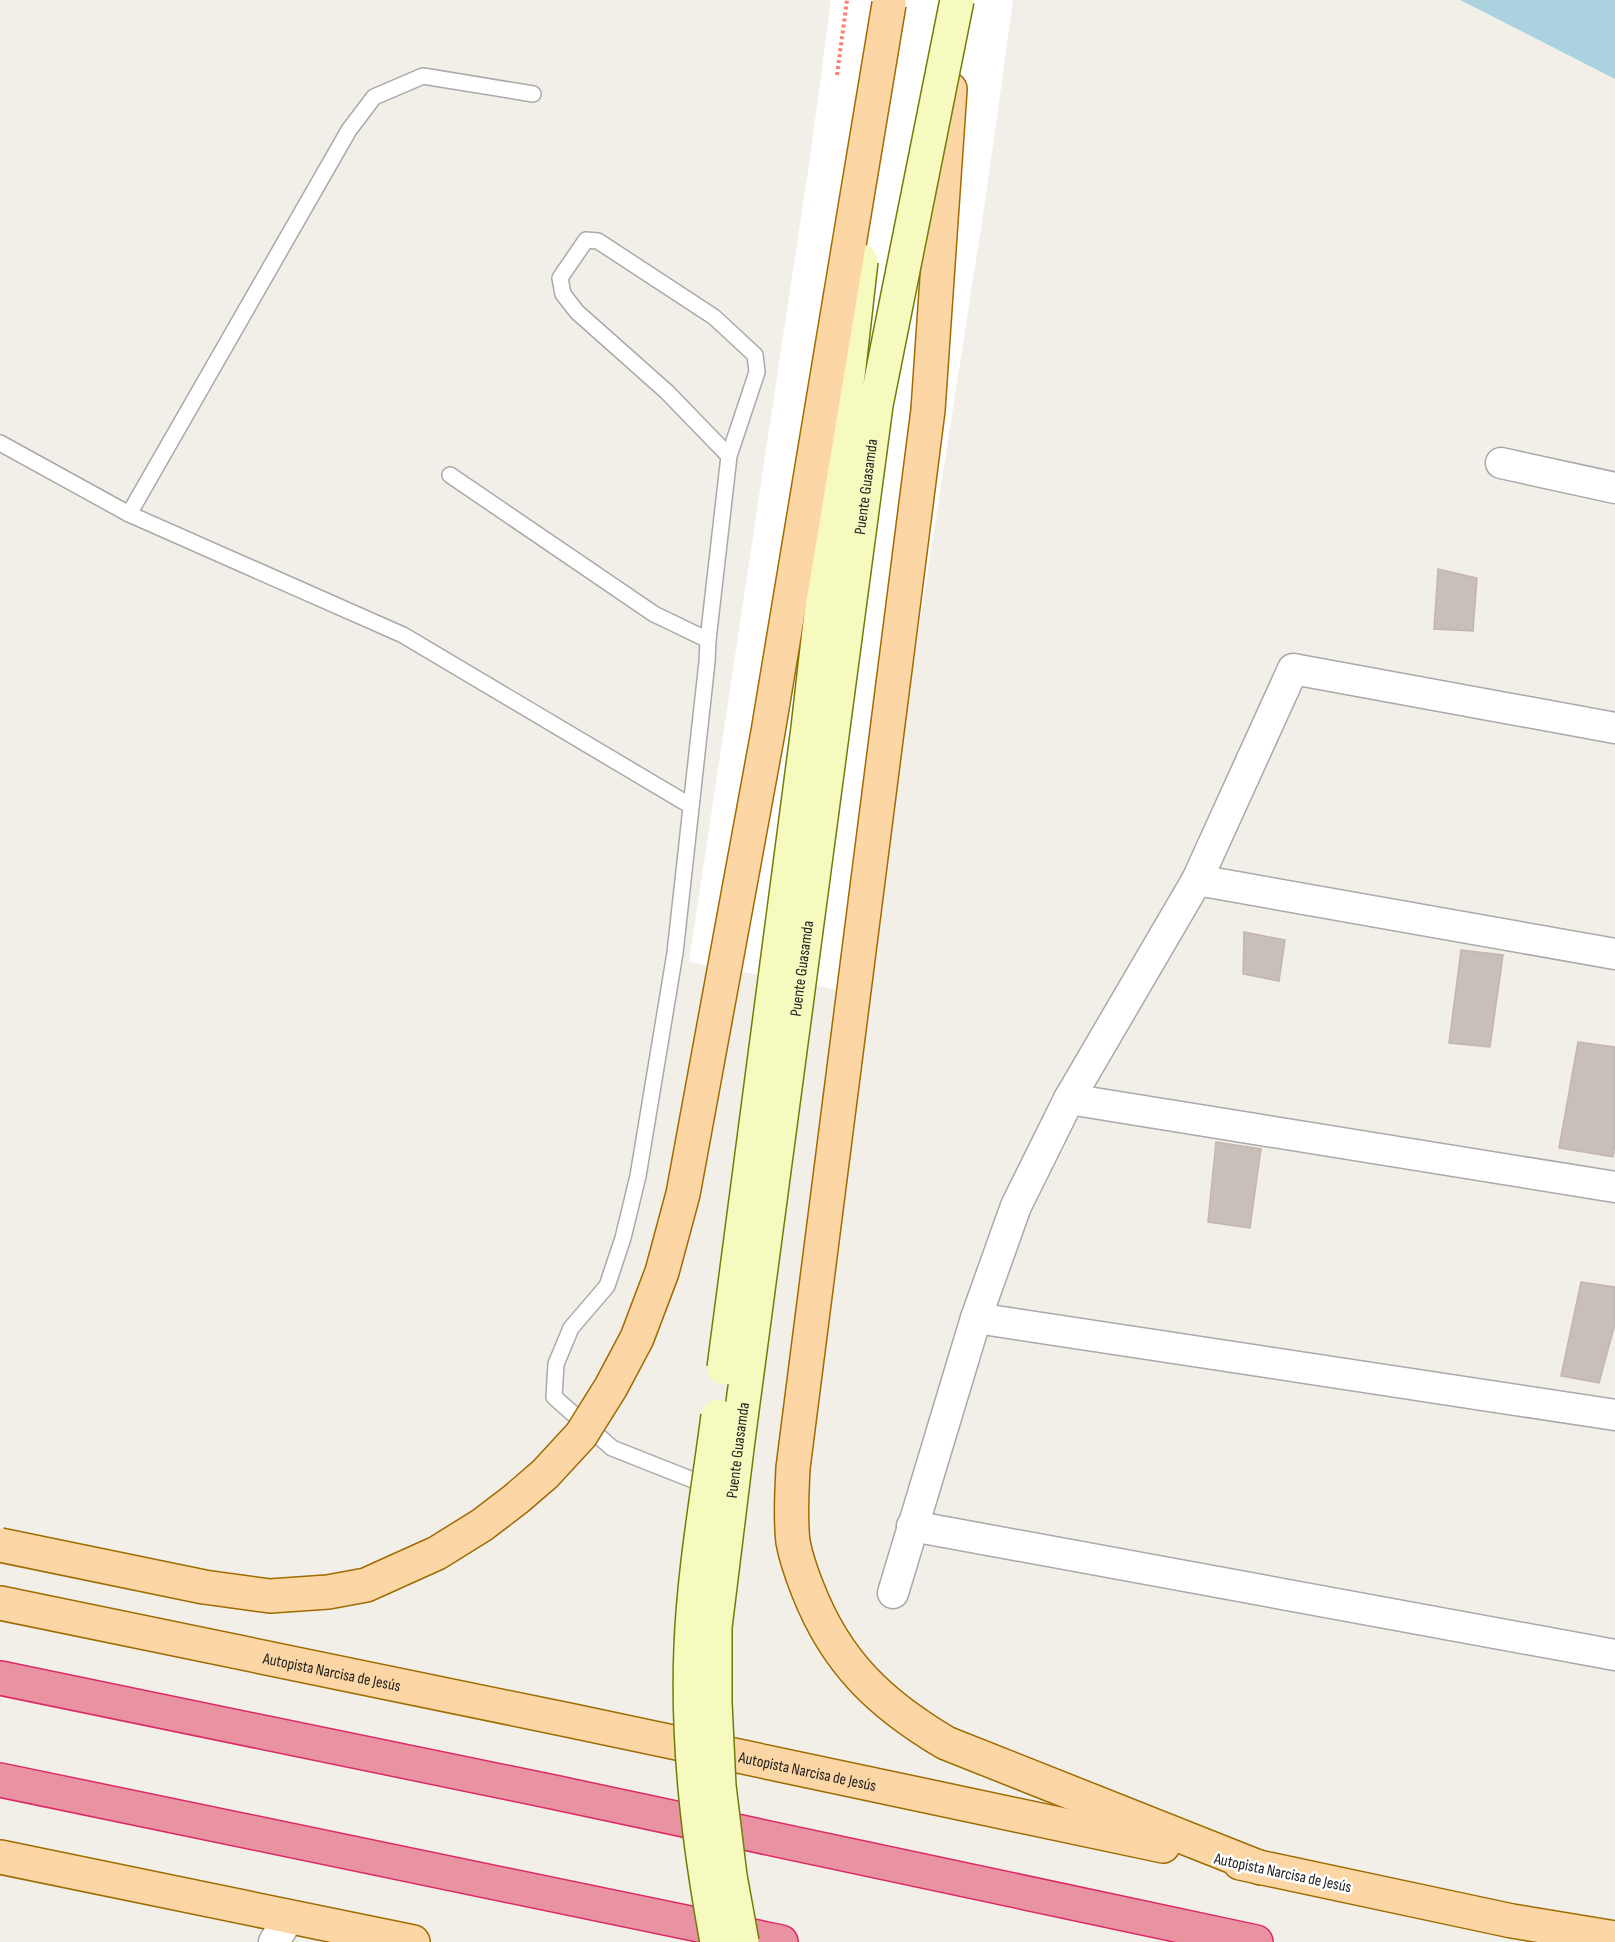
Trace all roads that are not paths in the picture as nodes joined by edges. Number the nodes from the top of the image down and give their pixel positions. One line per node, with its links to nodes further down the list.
1 (890, 2): 19 (main road, Puente Guasamda, bridge); 21 (main road, bridge)
2 (957, 4): 28 (main road, bridge); 33 (main road, Puente Guasamda, bridge)
3 (533, 94): 9 (lane)
4 (0, 443): 9 (lane)
5 (729, 456): 5 (lane); 10 (lane)
6 (1501, 463): 8 (street)
7 (450, 475): 10 (lane)
8 (1615, 488)
9 (129, 514): 12 (lane)
10 (708, 640): 12 (lane)
11 (1615, 728): 13 (street)
12 (691, 806): 19 (lane)
13 (1197, 880): 14 (street); 15 (street)
14 (1615, 954)
15 (1069, 1099): 16 (street); 17 (street)
16 (1615, 1186)
17 (976, 1318): 18 (street); 20 (street)
18 (1615, 1415)
19 (708, 1486): 32 (main road, Puente Guasamda, bridge)
20 (912, 1526): 22 (street); 24 (street)
21 (0, 1545)
22 (893, 1593)
23 (0, 1603): 28 (main road, Autopista Narcisa de Jesús)
24 (1615, 1655)
25 (0, 1678): 35 (highway)
26 (0, 1780): 34 (highway)
27 (0, 1857): 29 (main road)
28 (1261, 1868): 30 (main road, Autopista Narcisa de Jesús)
29 (282, 1929): 31 (main road)
30 (1615, 1938)
31 (413, 1942)
32 (717, 1942)
33 (742, 1942)
34 (781, 1942)
35 (1256, 1942)

